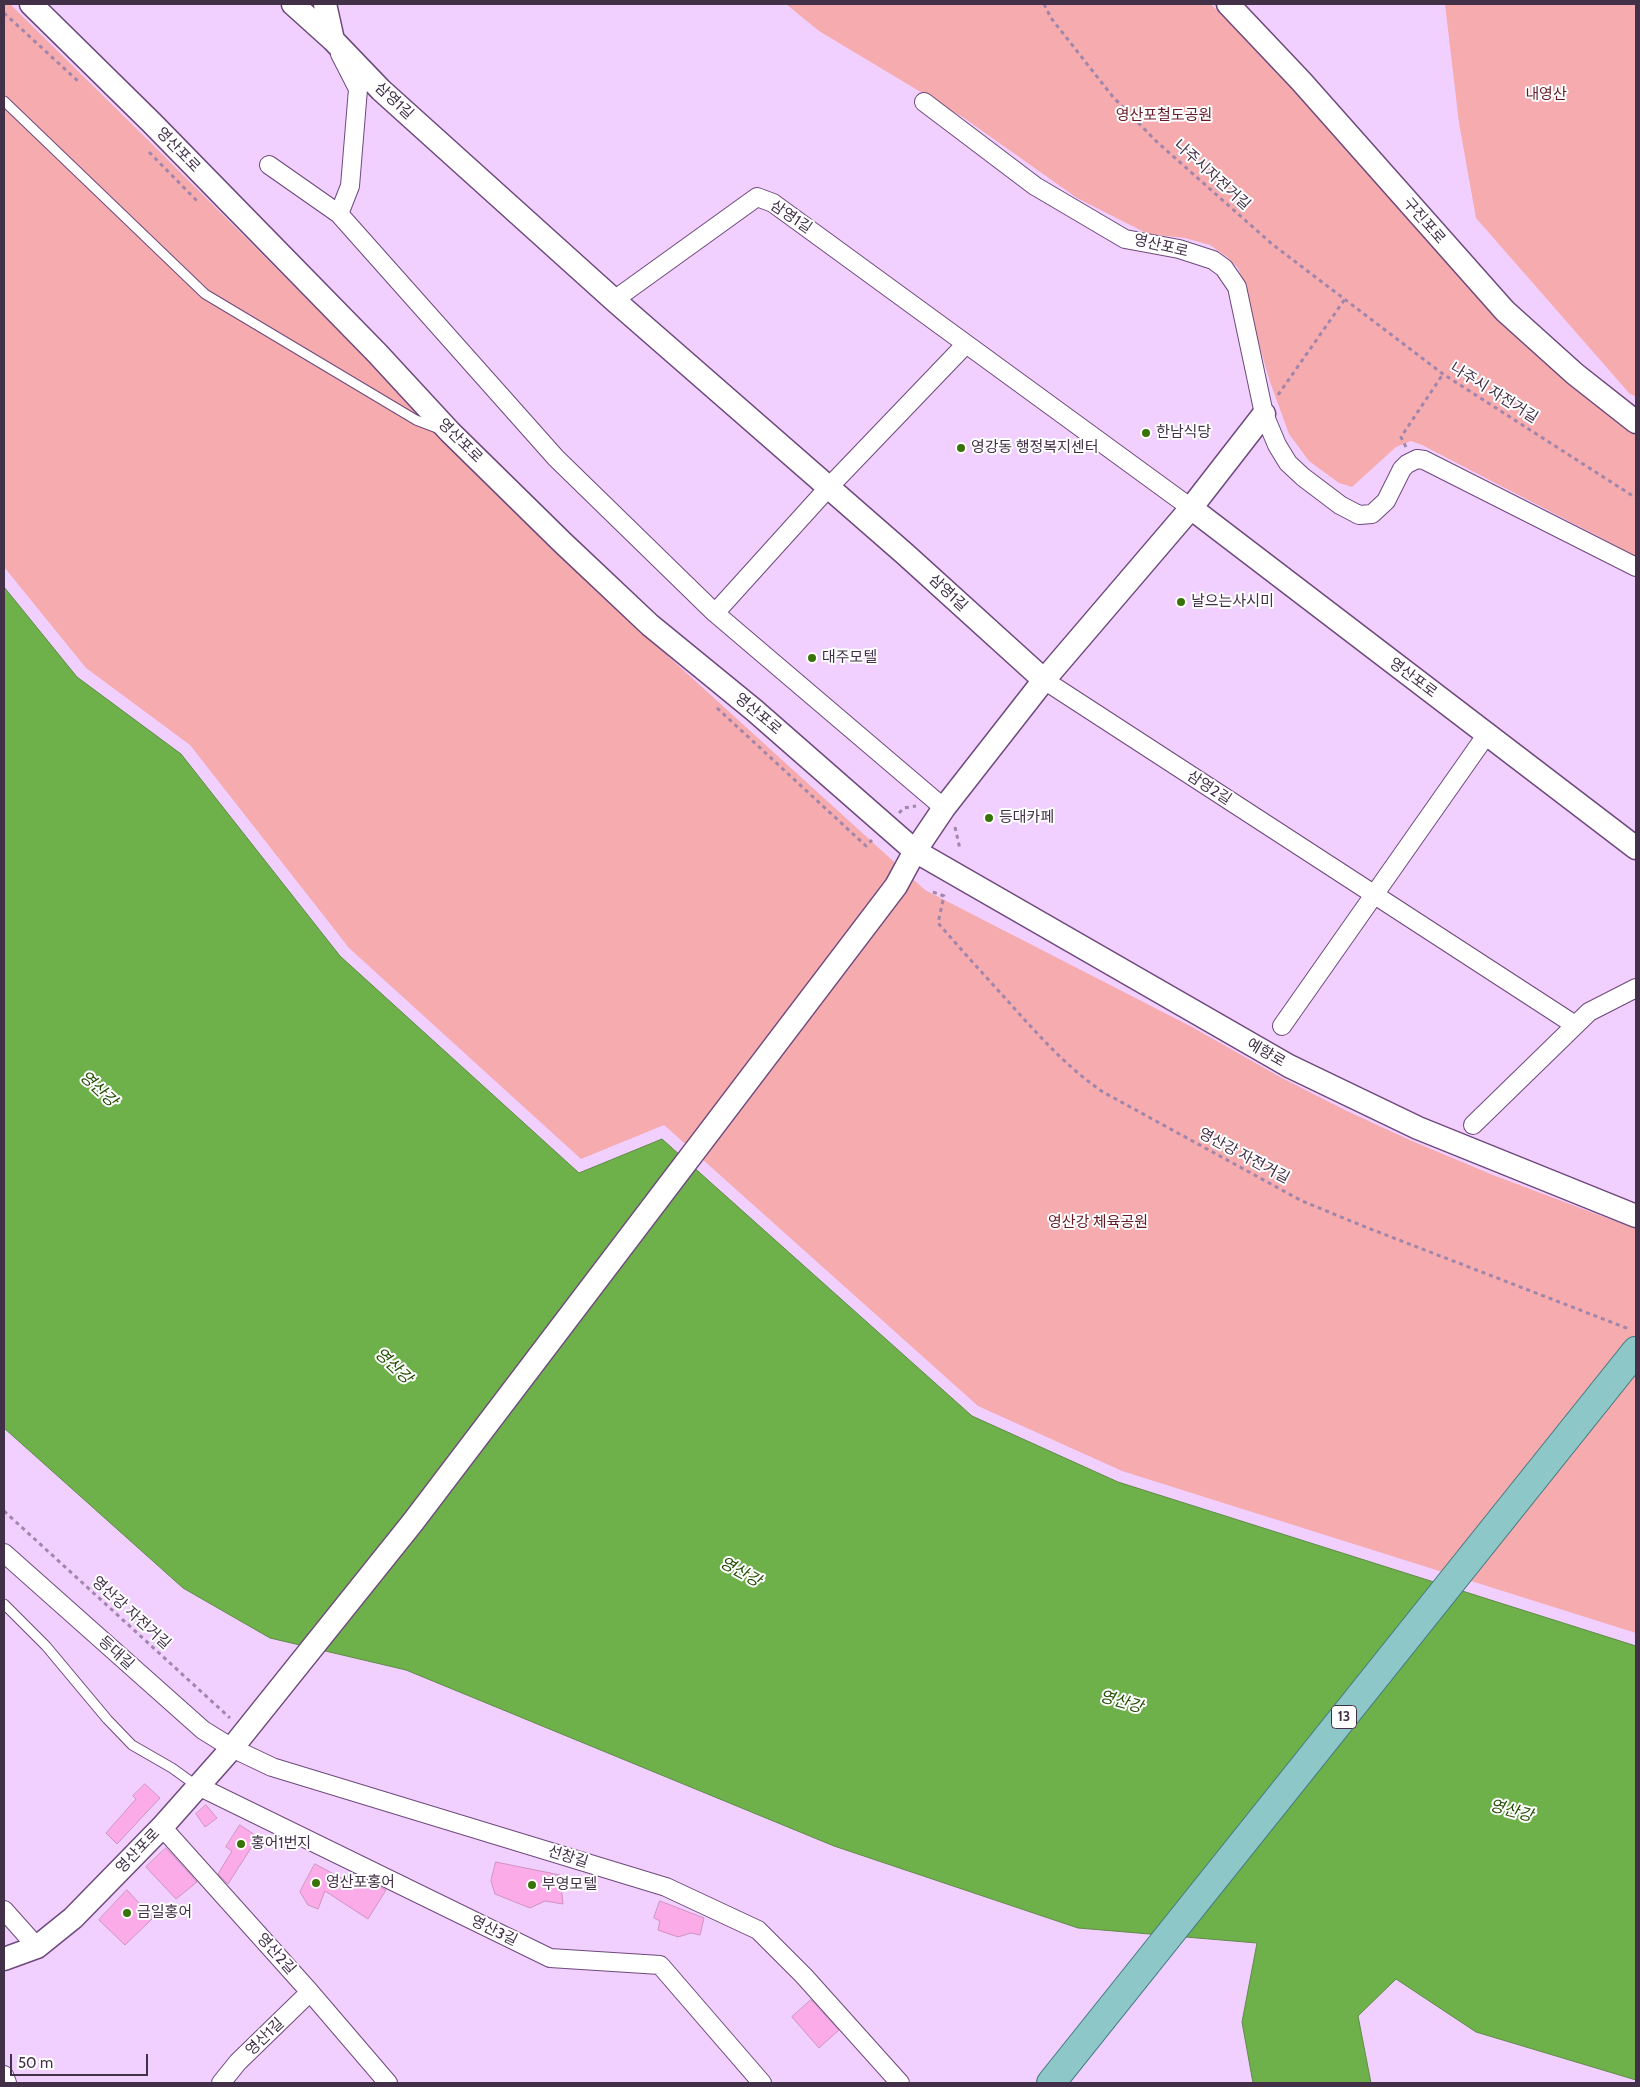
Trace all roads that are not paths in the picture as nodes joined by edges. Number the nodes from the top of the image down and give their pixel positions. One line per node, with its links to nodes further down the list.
1 (31, 4): 14 (street, 영산포로)
2 (293, 4): 5 (street, 삼영1길)
3 (325, 4): 5 (street, 삼영1길)
4 (1228, 4): 13 (street, 구진포로)
5 (334, 40): 9 (street); 10 (street, 삼영1길)
6 (4, 101): 14 (lane)
7 (924, 102): 12 (street, 영산포로)
8 (269, 165): 9 (street)
9 (339, 214): 18 (street)
10 (614, 300): 11 (street, 삼영1길); 15 (street, 삼영1길)
11 (966, 344): 15 (street); 16 (street, 삼영1길)
12 (1264, 414): 16 (street); 17 (street, 영산포로)
13 (1636, 422)
14 (450, 432): 23 (street, 영산포로)
15 (828, 488): 18 (street); 19 (street, 삼영1길)
16 (1190, 508): 19 (street); 20 (street, 영산포로)
17 (1636, 567)
18 (715, 613): 21 (street)
19 (1044, 680): 21 (street); 24 (street, 삼영2길)
20 (1487, 734): 22 (street, 영산포로); 24 (street)
21 (944, 808): 23 (street)
22 (1636, 848)
23 (915, 851): 29 (street, 예향로); 33 (street, 영산포로)
24 (1374, 895): 26 (street, 삼영2길); 27 (street)
25 (1636, 988): 26 (street)
26 (1575, 1025): 28 (street)
27 (1282, 1026)
28 (1473, 1125)
29 (1636, 1216)
30 (1636, 1352): 46 (main road, 13)
31 (4, 1552): 33 (street, 등대길)
32 (4, 1604): 34 (lane)
33 (232, 1748): 34 (street, 영산포로); 45 (street, 선창길)
34 (198, 1786): 35 (street, 영산포로); 44 (street, 영산3길)
35 (162, 1827): 37 (street, 영산포로); 39 (street, 영산2길)
36 (4, 1910): 37 (street)
37 (37, 1947): 38 (street, 영산포로)
38 (4, 1959)
39 (310, 1992): 42 (street, 영산1길); 43 (street, 영산2길)
40 (4, 2075): 41 (street)
41 (7, 2083)
42 (221, 2083)
43 (388, 2083)
44 (762, 2083)
45 (900, 2083)
46 (1051, 2083)

